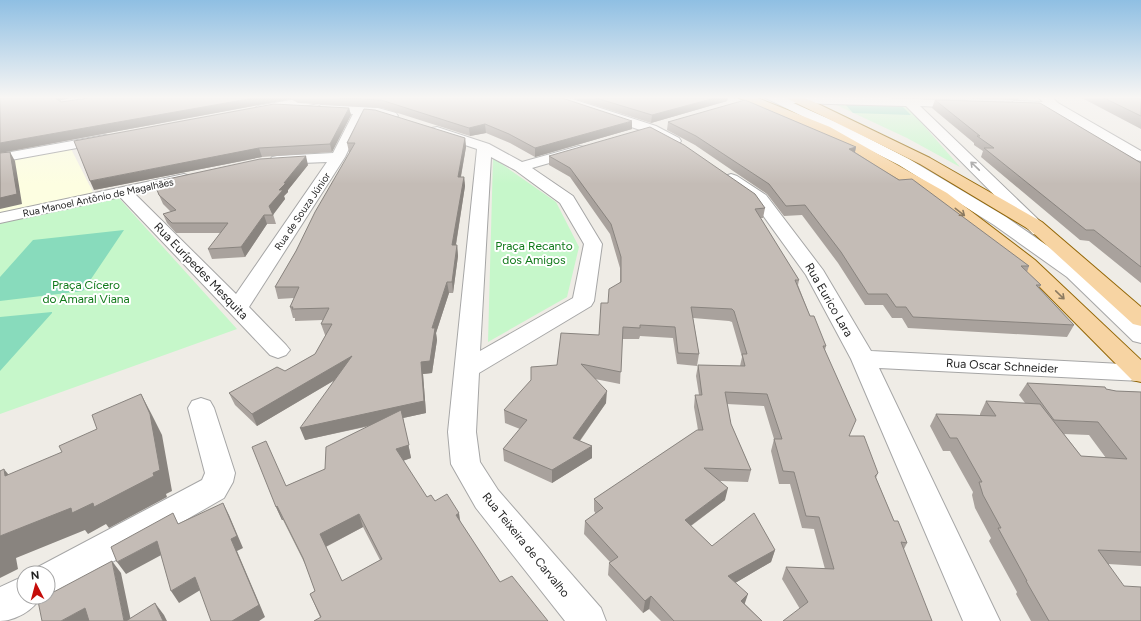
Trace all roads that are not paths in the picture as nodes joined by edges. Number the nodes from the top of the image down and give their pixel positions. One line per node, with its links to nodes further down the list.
1 (357, 126): 17 (street, Rua de Souza Júnior)
2 (655, 126): 10 (street)
3 (814, 126): 34 (main road, one-way to 34)
4 (833, 126): 27 (street)
5 (851, 126): 26 (main road)
6 (934, 126): 26 (street, one-way to 6)
7 (1091, 126): 18 (street)
8 (1105, 126): 14 (street)
9 (423, 127): 15 (street)
10 (659, 127): 11 (street); 16 (street)
11 (629, 135)
12 (115, 137): 19 (street)
13 (593, 146): 21 (street)
14 (1141, 146)
15 (484, 147): 21 (street); 33 (street)
16 (689, 149)
17 (338, 157): 20 (street); 28 (street, Rua de Souza Júnior)
18 (1141, 157)
19 (0, 158)
20 (262, 162)
21 (520, 167): 33 (street)
22 (715, 167): 32 (street, Rua Eurico Lara)
23 (200, 175): 24 (street, Rua Manoel Antônio de Magalhães)
24 (124, 192): 25 (street, Rua Manoel Antônio de Magalhães); 28 (street, Rua Eurípedes Mesquita)
25 (0, 218)
26 (1036, 226): 27 (street); 29 (main road)
27 (1074, 272): 30 (street)
28 (237, 309): 31 (street, Rua Eurípedes Mesquita)
29 (1141, 320)
30 (1141, 336)
31 (278, 350)
32 (863, 360): 34 (street, Rua Oscar Schneider); 40 (street, Rua Eurico Lara)
33 (466, 370): 39 (street, Rua Teixeira de Carvalho)
34 (1141, 373)
35 (201, 408): 36 (street)
36 (56, 576)
37 (16, 597): 38 (street)
38 (0, 606)
39 (588, 621)
40 (982, 621)

